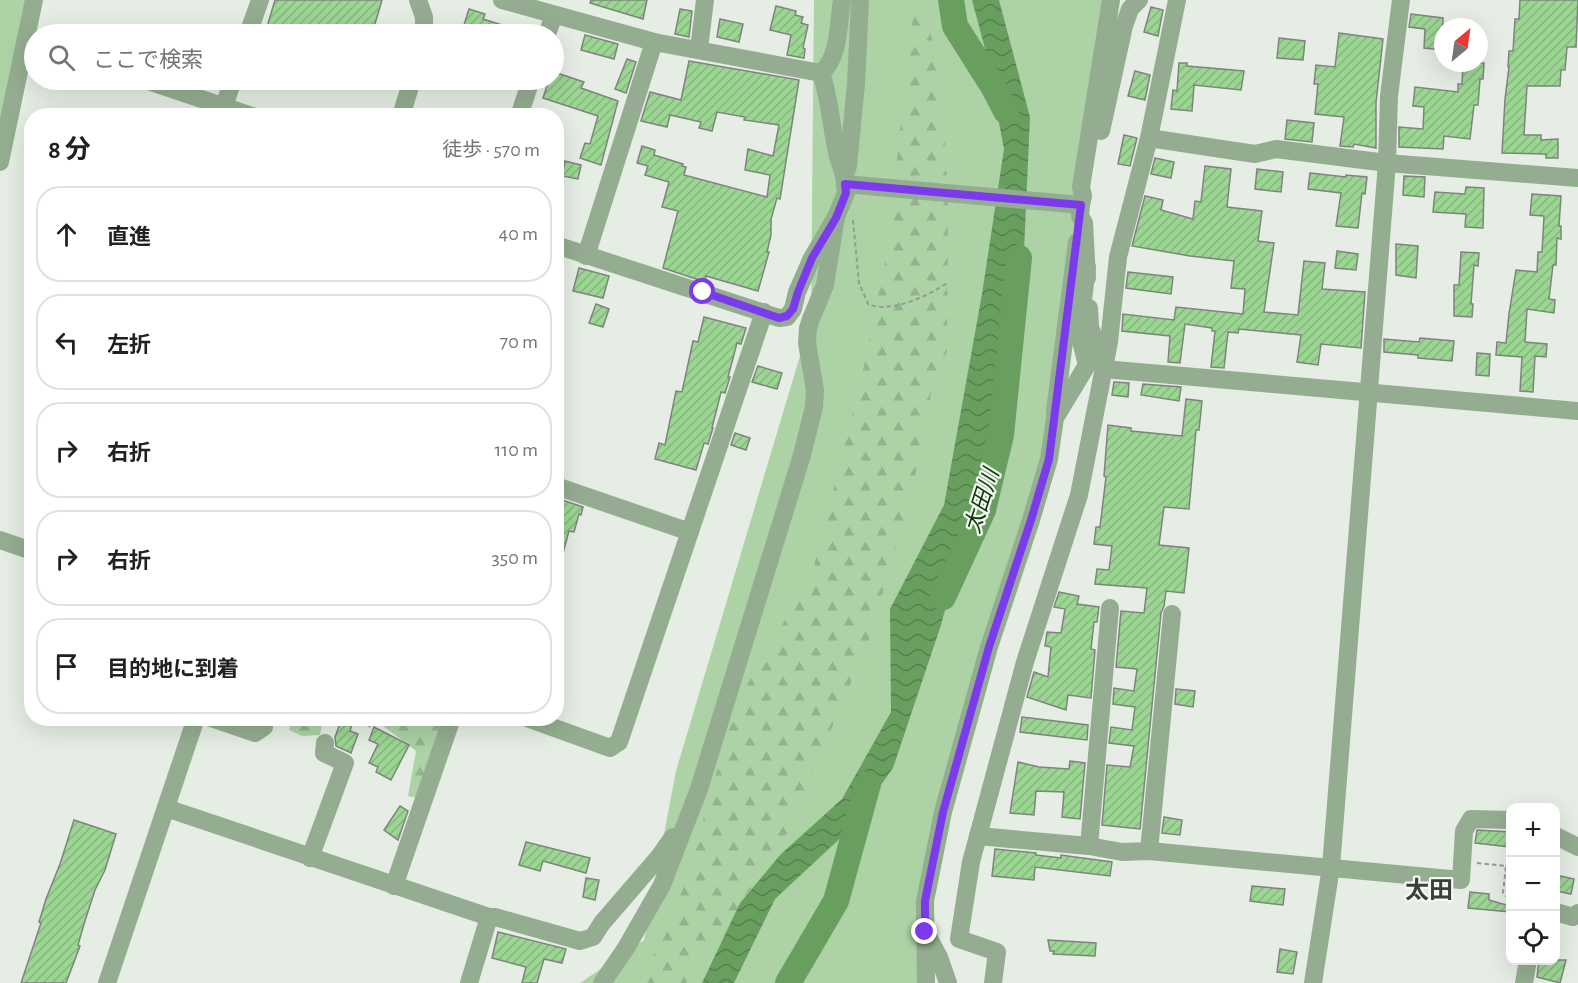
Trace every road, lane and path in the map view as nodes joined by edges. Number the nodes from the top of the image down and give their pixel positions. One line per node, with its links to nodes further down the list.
1 (34, 0): 13 (street)
2 (260, 0): 14 (street)
3 (418, 0): 15 (street)
4 (502, 0): 12 (street)
5 (705, 0): 19 (street)
6 (842, 0): 20 (street)
7 (860, 0): 33 (street)
8 (1111, 0): 34 (street)
9 (1139, 0): 34 (street)
10 (1177, 0): 29 (street)
11 (1401, 0): 31 (street)
12 (554, 15): 16 (street); 17 (street)
13 (29, 24)
14 (252, 24)
15 (424, 24)
16 (551, 24)
17 (654, 42): 19 (street); 37 (street)
18 (24, 48): 30 (street)
19 (699, 49): 20 (street)
20 (821, 73): 33 (street)
21 (175, 90): 25 (street)
22 (230, 90): 25 (street)
23 (409, 90): 27 (street)
24 (528, 90): 28 (street)
25 (224, 106): 26 (street)
26 (230, 108)
27 (403, 108)
28 (522, 108)
29 (1149, 138): 31 (street); 41 (street)
30 (0, 162)
31 (1386, 163): 32 (street); 42 (street)
32 (1578, 178)
33 (847, 185): 34 (street); 35 (street); 39 (path)
34 (1079, 206): 38 (street); 44 (street)
35 (836, 218): 40 (street); 59 (street)
36 (564, 247): 37 (street)
37 (586, 255): 40 (street)
38 (1087, 267): 41 (street); 44 (street)
39 (946, 283)
40 (764, 312): 46 (street)
41 (1104, 369): 42 (street); 60 (street)
42 (1368, 393): 43 (street); 69 (street)
43 (1578, 411)
44 (1054, 418): 75 (street)
45 (564, 489): 46 (street)
46 (690, 532): 54 (street)
47 (0, 540): 48 (street)
48 (24, 548)
49 (1110, 608): 62 (street)
50 (1172, 614): 64 (street)
51 (193, 726): 57 (street)
52 (234, 726): 55 (street)
53 (449, 726): 70 (street)
54 (549, 726)
55 (264, 727)
56 (325, 743): 65 (street)
57 (166, 808): 65 (street); 77 (street)
58 (1506, 820): 66 (street)
59 (683, 827): 74 (street); 79 (street)
60 (978, 836): 62 (street); 82 (street)
61 (1560, 838): 63 (street)
62 (1089, 846): 64 (street)
63 (1578, 847)
64 (1149, 851): 69 (street)
65 (310, 858): 70 (street)
66 (1462, 862): 67 (path); 69 (street)
67 (1506, 866)
68 (1506, 866): 71 (path)
69 (1331, 867): 83 (street)
70 (394, 886): 74 (street)
71 (1506, 897)
72 (1560, 913): 73 (street)
73 (1578, 913)
74 (489, 917): 78 (street)
75 (925, 932): 80 (street); 81 (street)
76 (1527, 965): 84 (street)
77 (107, 983)
78 (469, 983)
79 (602, 983)
80 (927, 983)
81 (948, 983)
82 (993, 983)
83 (1313, 983)
84 (1524, 983)

